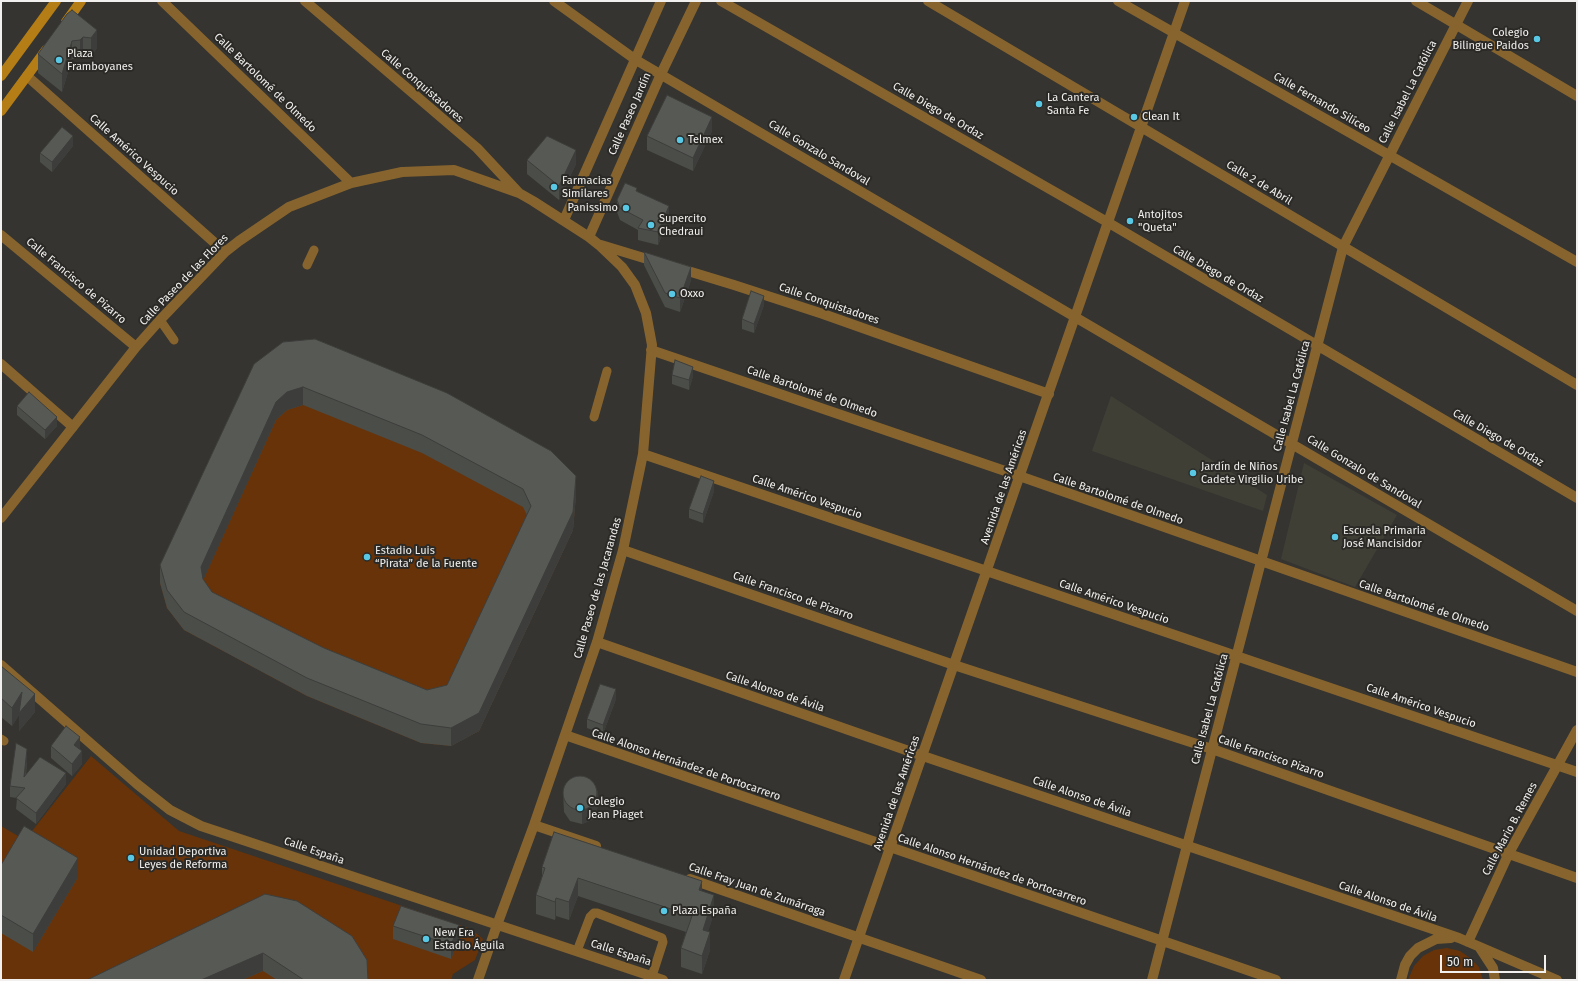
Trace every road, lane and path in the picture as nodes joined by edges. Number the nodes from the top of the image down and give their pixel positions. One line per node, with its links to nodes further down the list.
1 (56, 1): 20 (main road)
2 (81, 1): 15 (main road)
3 (162, 1): 26 (street, Calle Bartolomé de Olmedo)
4 (305, 1): 27 (street, Calle Conquistadores)
5 (554, 1): 18 (street, Calle Gonzalo Sandoval)
6 (661, 1): 18 (street, Calle Paseo Jardín)
7 (696, 1): 19 (street, Calle Paseo Jardín)
8 (721, 1): 29 (street, Calle Diego de Ordaz)
9 (928, 1): 24 (street, Calle 2 de Abril)
10 (1118, 1): 16 (street, Calle Fernando Silíceo)
11 (1185, 1): 16 (street, Avenida de las Américas)
12 (1416, 1): 14 (street)
13 (1468, 1): 14 (street, Calle Isabel La Católica)
14 (1456, 24): 22 (street); 25 (street, Calle Isabel La Católica)
15 (59, 32)
16 (1174, 33): 24 (street, Avenida de las Américas); 25 (street, Calle Fernando Silíceo)
17 (50, 45): 21 (main road)
18 (636, 60): 19 (street, Calle Gonzalo Sandoval); 28 (street, Calle Paseo Jardín)
19 (661, 74): 31 (street, Calle Paseo Jardín); 38 (street, Calle Gonzalo Sandoval)
20 (1, 76)
21 (27, 76): 23 (main road); 35 (street, Calle Américo Vespucio)
22 (1577, 96)
23 (1, 111)
24 (1142, 128): 29 (street, Avenida de las Américas); 33 (street, Calle 2 de Abril)
25 (1389, 155): 33 (street, Calle Isabel La Católica); 36 (street, Calle Fernando Silíceo)
26 (351, 183): 27 (street, Calle Paseo de las Flores); 35 (street, Calle Paseo de las Flores)
27 (519, 193): 28 (street, Calle Paseo de las Flores)
28 (564, 220): 31 (street, Calle Paseo de las Jacarandas)
29 (1108, 223): 38 (street, Avenida de las Américas); 41 (street, Calle Diego de Ordaz)
30 (1, 235): 42 (street, Calle Francisco de Pizarro)
31 (589, 237): 32 (street, Calle Paseo de las Jacarandas)
32 (599, 245): 43 (street, Calle Paseo de las Jacarandas); 47 (street, Calle Conquistadores)
33 (1343, 247): 41 (street, Calle Isabel La Católica); 46 (street, Calle 2 de Abril)
34 (314, 250): 37 (lane)
35 (225, 252): 39 (street, Calle Paseo de las Flores)
36 (1577, 262)
37 (307, 265)
38 (1075, 318): 47 (street, Avenida de las Américas); 50 (street, Calle Gonzalo de Sandoval)
39 (160, 320): 40 (lane); 42 (street, Calle Paseo de las Flores)
40 (174, 340)
41 (1318, 346): 50 (street, Calle Isabel La Católica); 53 (street, Calle Diego de Ordaz)
42 (136, 347): 49 (street, Calle Paseo de las Flores)
43 (651, 350): 51 (street, Calle Paseo de las Jacarandas); 52 (street, Calle Bartolomé de Olmedo)
44 (1, 364): 49 (street)
45 (607, 371): 48 (lane)
46 (1577, 385)
47 (1049, 394): 52 (street, Avenida de las Américas)
48 (594, 417)
49 (73, 427): 54 (street, Calle Paseo de las Flores)
50 (1292, 444): 56 (street, Calle Isabel La Católica); 58 (street, Calle Gonzalo de Sandoval)
51 (643, 454): 55 (street, Calle Paseo de las Jacarandas); 57 (street, Calle Américo Vespucio)
52 (1020, 477): 56 (street, Calle Bartolomé de Olmedo); 57 (street, Avenida de las Américas)
53 (1577, 498)
54 (1, 518)
55 (623, 550): 59 (street, Calle Paseo de las Jacarandas); 62 (street, Calle Francisco de Pizarro)
56 (1261, 562): 60 (street, Calle Isabel La Católica); 63 (street, Calle Bartolomé de Olmedo)
57 (987, 570): 60 (street, Calle Américo Vespucio); 62 (street, Avenida de las Américas)
58 (1577, 611)
59 (596, 642): 65 (street, Calle Paseo de las Jacarandas); 67 (street, Calle Alonso de Ávila)
60 (1236, 656): 66 (street, Calle Isabel La Católica); 68 (street, Calle Américo Vespucio)
61 (1, 665): 77 (street, Calle España)
62 (954, 665): 66 (street, Calle Francisco Pizarro); 67 (street, Avenida de las Américas)
63 (1577, 672)
64 (1577, 730): 68 (street, Calle Mario B. Remes)
65 (564, 735): 70 (street, Calle Paseo de las Jacarandas); 72 (street, Calle Alonso Hernández de Portocarrero)
66 (1212, 749): 71 (street, Calle Isabel La Católica); 74 (street, Calle Francisco Pizarro)
67 (922, 756): 71 (street, Calle Alonso de Ávila); 72 (street, Avenida de las Américas)
68 (1558, 766): 69 (street, Calle Américo Vespucio); 74 (street, Calle Mario B. Remes)
69 (1577, 772)
70 (534, 825): 73 (street); 77 (street, Calle Paseo de las Jacarandas)
71 (1187, 846): 79 (street, Calle Alonso de Ávila); 80 (street, Calle Isabel La Católica)
72 (891, 848): 78 (street, Avenida de las Américas); 80 (street, Calle Alonso Hernández de Portocarrero)
73 (604, 849)
74 (1509, 853): 76 (street, Calle Francisco Pizarro); 79 (street, Calle Mario B. Remes)
75 (679, 875): 78 (street, Calle Fray Juan de Zumárraga)
76 (1577, 878)
77 (497, 925): 82 (street, Calle España); 84 (street, Calle Paseo de las Jacarandas)
78 (859, 938): 86 (street, Avenida de las Américas); 87 (street, Calle Fray Juan de Zumárraga)
79 (1463, 940): 81 (street, Calle Alonso de Ávila); 90 (street)
80 (1162, 941): 88 (street, Calle Isabel La Católica); 89 (street, Calle Alonso Hernández de Portocarrero)
81 (1480, 948): 91 (street); 92 (street, Calle Alonso de Ávila)
82 (576, 951): 83 (street, Calle España); 83 (lane)
83 (652, 976): 85 (street, Calle España)
84 (478, 980)
85 (663, 980)
86 (844, 980)
87 (981, 980)
88 (1152, 980)
89 (1276, 980)
90 (1401, 980)
91 (1495, 980)
92 (1557, 980)

